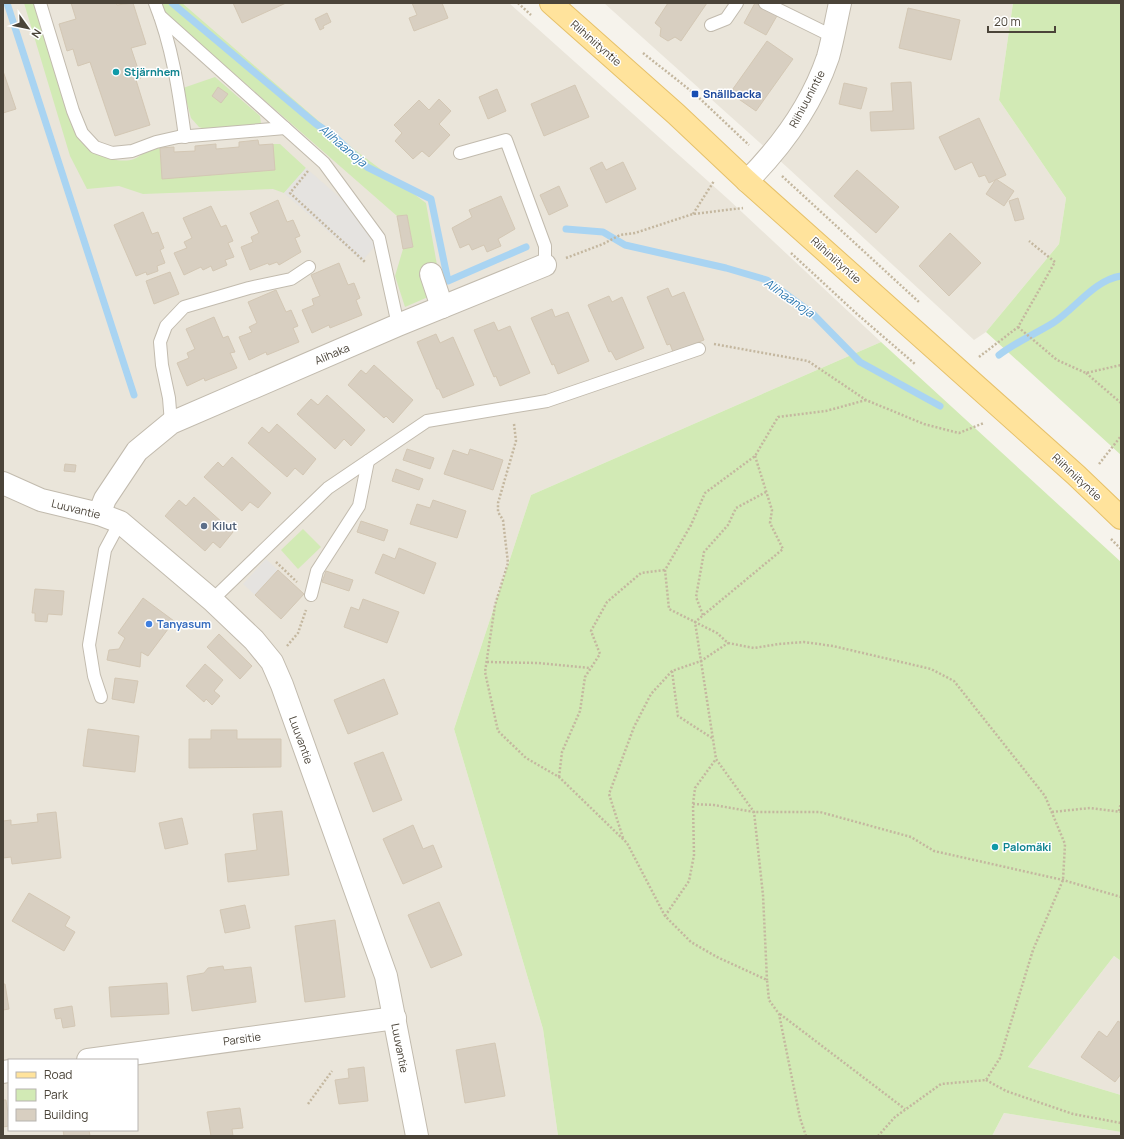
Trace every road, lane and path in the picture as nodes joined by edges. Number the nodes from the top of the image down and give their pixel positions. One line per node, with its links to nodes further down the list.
1 (40, 3): 12 (lane)
2 (154, 3): 7 (lane)
3 (550, 3): 17 (main road, Riihiniityntie)
4 (737, 3): 8 (lane)
5 (765, 3): 9 (lane)
6 (840, 3): 9 (street, Riihiuunintie)
7 (160, 16): 11 (lane); 12 (lane)
8 (710, 25)
9 (832, 36): 14 (street, Riihiuunintie)
10 (641, 51): 14 (path)
11 (285, 128): 12 (lane); 27 (lane)
12 (185, 136)
13 (460, 153): 21 (lane)
14 (767, 162): 17 (street, Riihiuunintie); 25 (path)
15 (309, 168): 23 (path)
16 (714, 180): 19 (path)
17 (747, 181): 50 (main road, Riihiniityntie)
18 (736, 208): 19 (path)
19 (693, 214): 21 (path)
20 (1029, 241): 28 (path)
21 (544, 265): 26 (street, Alihaka)
22 (309, 266): 39 (lane)
23 (368, 266)
24 (431, 274): 26 (street)
25 (921, 304)
26 (442, 307): 27 (street, Alihaka)
27 (398, 325): 39 (street, Alihaka)
28 (1018, 327): 32 (path); 35 (path)
29 (717, 343): 36 (path)
30 (700, 349): 38 (lane)
31 (974, 351): 32 (path)
32 (980, 356): 33 (path)
33 (985, 362)
34 (1121, 365): 35 (path)
35 (1086, 373): 37 (path)
36 (866, 400): 40 (path); 42 (path)
37 (1121, 403)
38 (512, 407): 44 (lane); 61 (path)
39 (171, 423): 49 (street, Alihaka)
40 (984, 423)
41 (1121, 436): 45 (path)
42 (755, 456): 48 (path); 53 (path)
43 (1093, 459): 45 (path)
44 (368, 461): 52 (lane); 54 (lane)
45 (1099, 464): 46 (path)
46 (1104, 469)
47 (3, 483): 49 (street, Luuvantie)
48 (766, 492): 56 (path); 56 (path)
49 (99, 514): 51 (street, Luuvantie)
50 (1121, 518)
51 (120, 522): 55 (street, Luuvantie); 64 (lane)
52 (263, 550): 54 (path); 55 (lane)
53 (665, 570): 57 (path); 62 (path)
54 (311, 595): 59 (path)
55 (212, 600): 79 (street, Luuvantie)
56 (703, 616): 57 (path)
57 (695, 622): 58 (path); 60 (path)
58 (728, 643): 60 (path); 72 (path)
59 (285, 647)
60 (701, 661): 63 (path); 65 (path)
61 (487, 662): 62 (path); 67 (path)
62 (590, 668): 67 (path)
63 (672, 671): 65 (path); 73 (path)
64 (101, 697)
65 (713, 738): 66 (path)
66 (716, 759): 69 (path); 71 (path)
67 (558, 777): 73 (path)
68 (1121, 803): 70 (path)
69 (693, 804): 71 (path); 76 (path)
70 (1120, 811): 72 (path)
71 (754, 812): 74 (path); 77 (path)
72 (1052, 812): 74 (path)
73 (623, 839): 76 (path)
74 (1063, 880): 75 (path); 82 (path)
75 (1121, 897)
76 (665, 916): 77 (path)
77 (767, 980): 78 (path)
78 (779, 1014): 84 (path); 87 (path)
79 (395, 1018): 80 (street, Parsitie); 86 (street, Luuvantie)
80 (95, 1059)
81 (332, 1071): 83 (path)
82 (986, 1080): 84 (path); 85 (path)
83 (308, 1104)
84 (905, 1109): 88 (path)
85 (1121, 1123)
86 (417, 1136)
87 (806, 1136)
88 (878, 1136)

